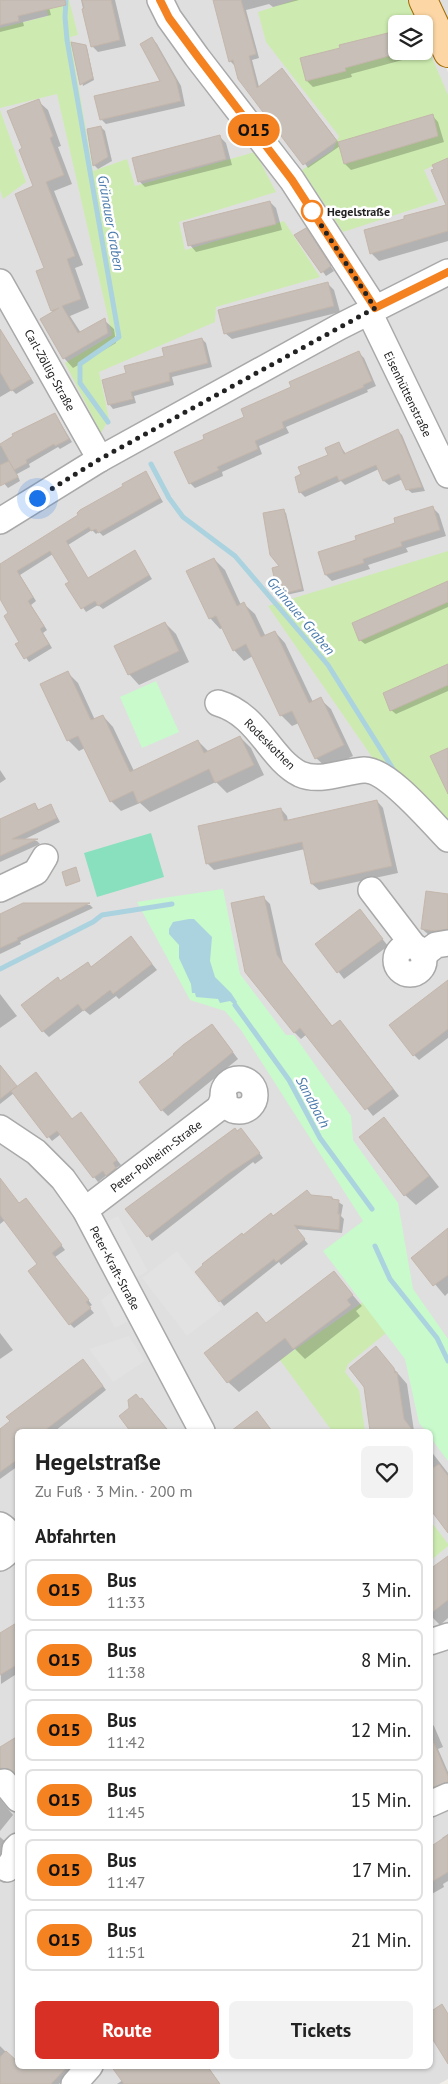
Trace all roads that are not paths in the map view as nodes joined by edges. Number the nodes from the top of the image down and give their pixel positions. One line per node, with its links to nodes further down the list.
1 (160, 0): 6 (street, Eisenhüttenstraße)
2 (423, 0): 3 (main road)
3 (448, 53)
4 (448, 272): 6 (street)
5 (0, 282): 7 (street, Carl-Zöllig-Straße)
6 (372, 310): 7 (street); 8 (street, Eisenhüttenstraße)
7 (100, 459): 9 (street)
8 (448, 475)
9 (0, 521)
10 (218, 703): 11 (street, Rodeskothen)
11 (448, 839)
12 (45, 857): 13 (street)
13 (0, 889)
14 (371, 890): 15 (street)
15 (448, 943)
16 (224, 1098): 18 (street, Peter-Polheim-Straße)
17 (0, 1128): 18 (street, Peter-Kraft-Straße)
18 (85, 1210): 19 (street, Peter-Kraft-Straße)
19 (201, 1429)
20 (0, 1525): 21 (street)
21 (8, 1562)
22 (448, 1636): 23 (street)
23 (433, 1641)
24 (448, 1796): 25 (street)
25 (433, 1803)
26 (15, 1849): 27 (street)
27 (7, 1869)
28 (87, 2069): 29 (street)
29 (74, 2084)

